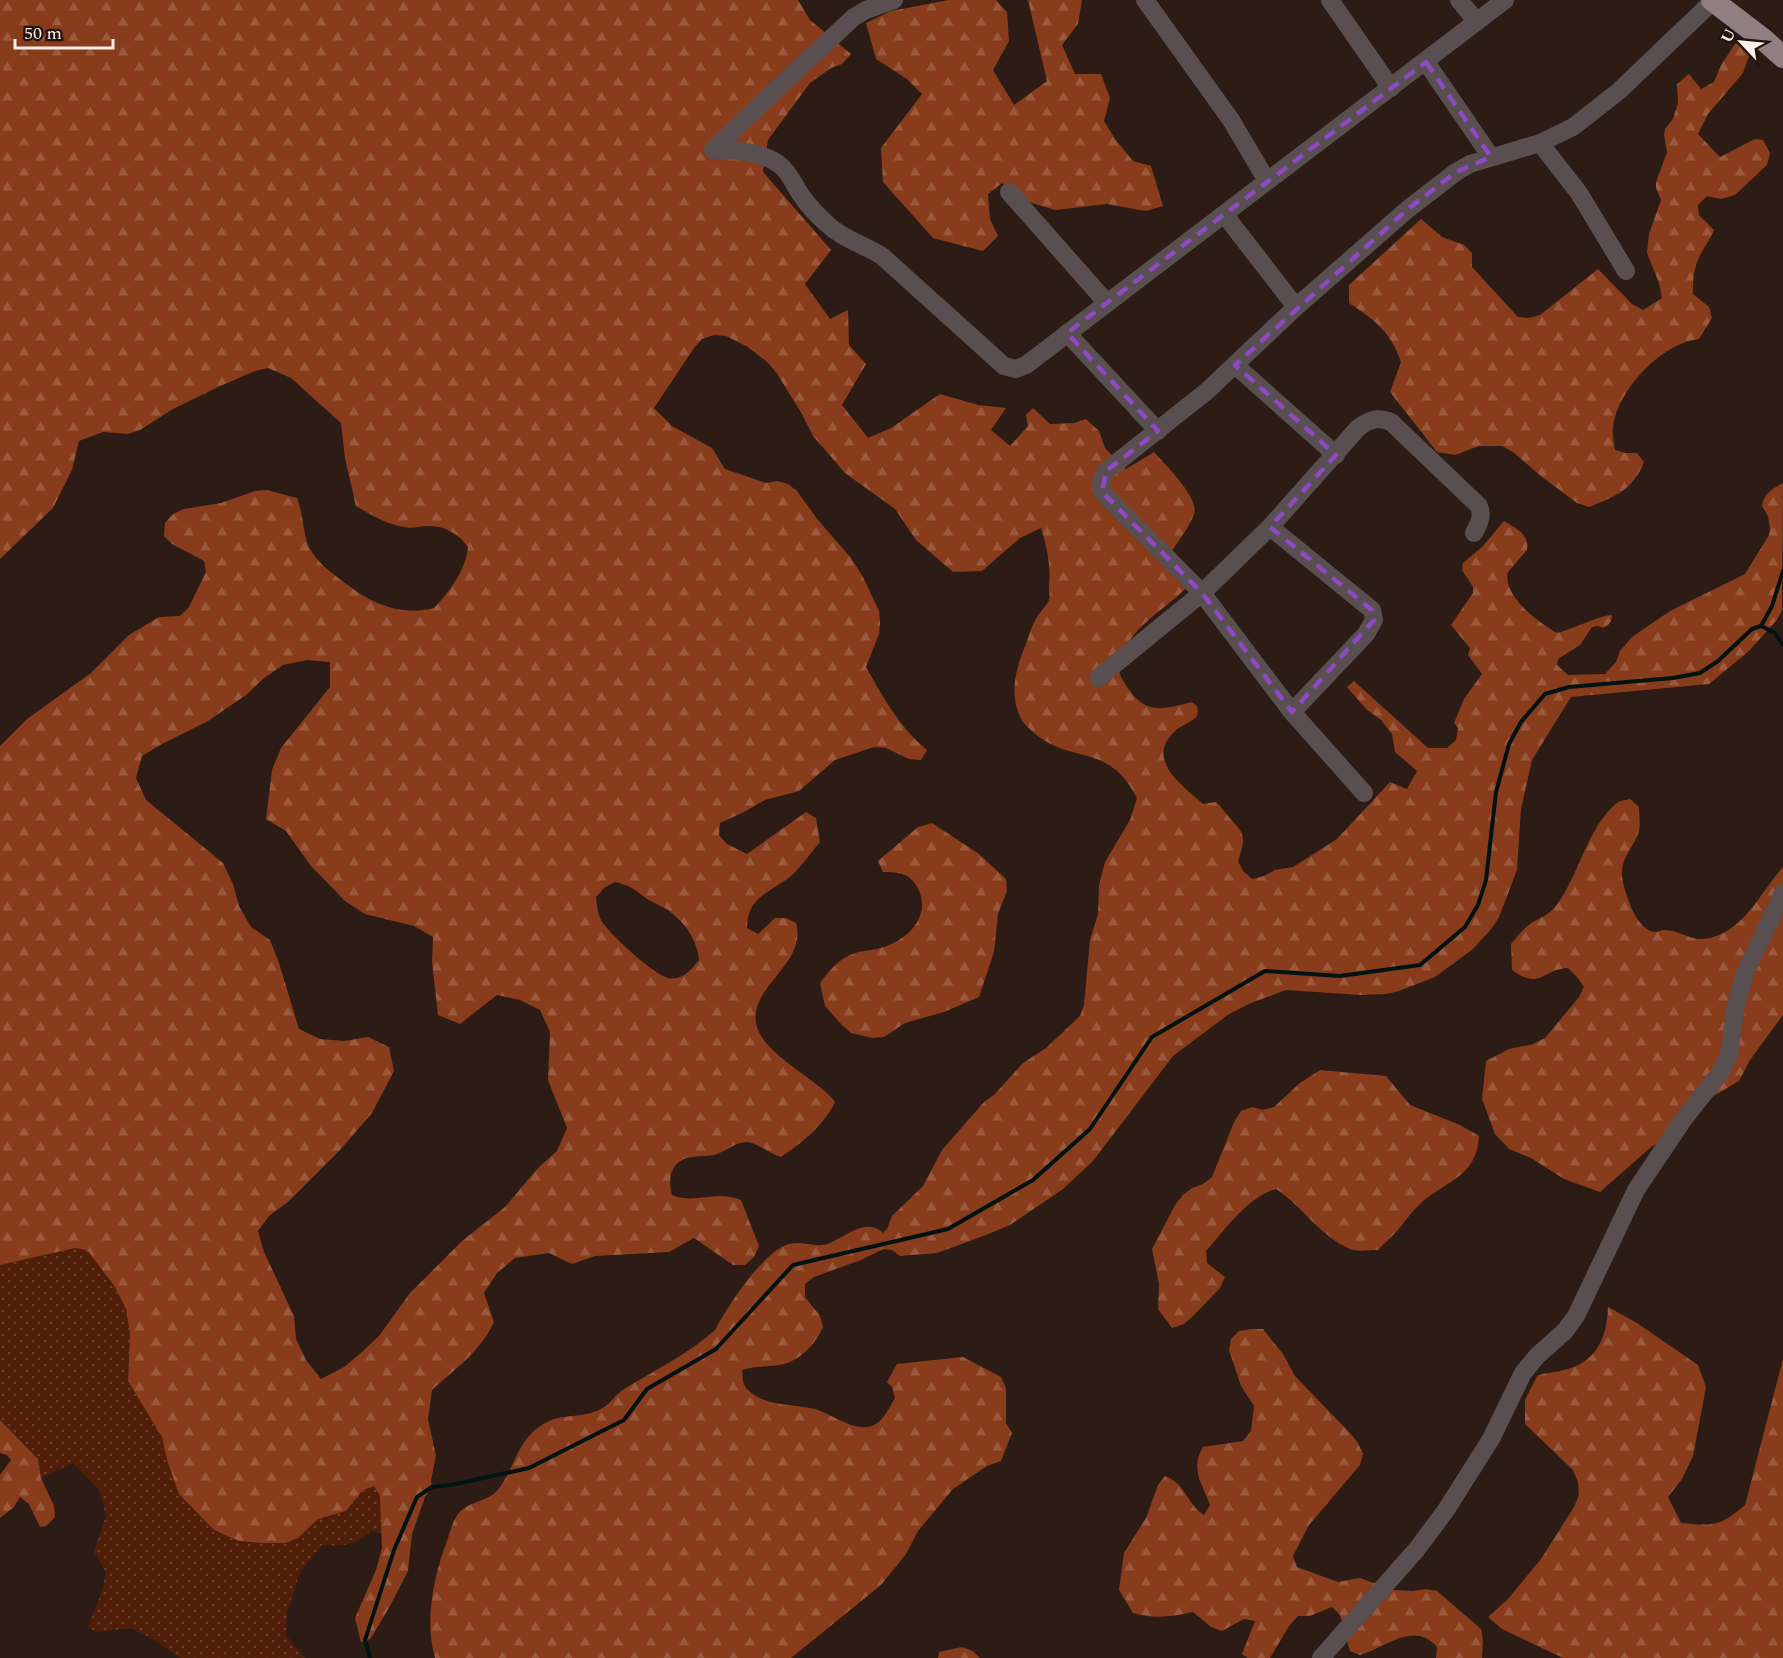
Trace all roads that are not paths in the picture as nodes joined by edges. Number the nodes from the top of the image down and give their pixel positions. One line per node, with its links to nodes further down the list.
1 (894, 0): 19 (street)
2 (1145, 0): 13 (street)
3 (1330, 0): 10 (street)
4 (1458, 0): 7 (street)
5 (1505, 0): 7 (street)
6 (1713, 0): 8 (main road); 11 (street)
7 (1477, 22): 9 (street)
8 (1783, 57)
9 (1426, 62): 10 (street); 12 (street)
10 (1392, 88): 13 (street)
11 (1540, 143): 12 (street); 16 (street)
12 (1491, 157): 18 (street)
13 (1267, 181): 15 (street)
14 (1009, 192): 17 (street)
15 (1224, 214): 17 (street); 18 (street)
16 (1626, 271)
17 (1107, 303): 19 (street)
18 (1296, 307): 20 (street)
19 (1067, 333): 21 (street)
20 (1235, 365): 21 (street); 22 (street)
21 (1158, 431): 25 (street)
22 (1335, 455): 23 (street); 24 (street)
23 (1270, 527): 25 (street); 27 (street)
24 (1474, 533)
25 (1202, 592): 26 (street); 27 (street)
26 (1098, 678)
27 (1292, 712): 28 (street)
28 (1364, 793)
29 (1783, 893): 30 (street)
30 (1321, 1658)

